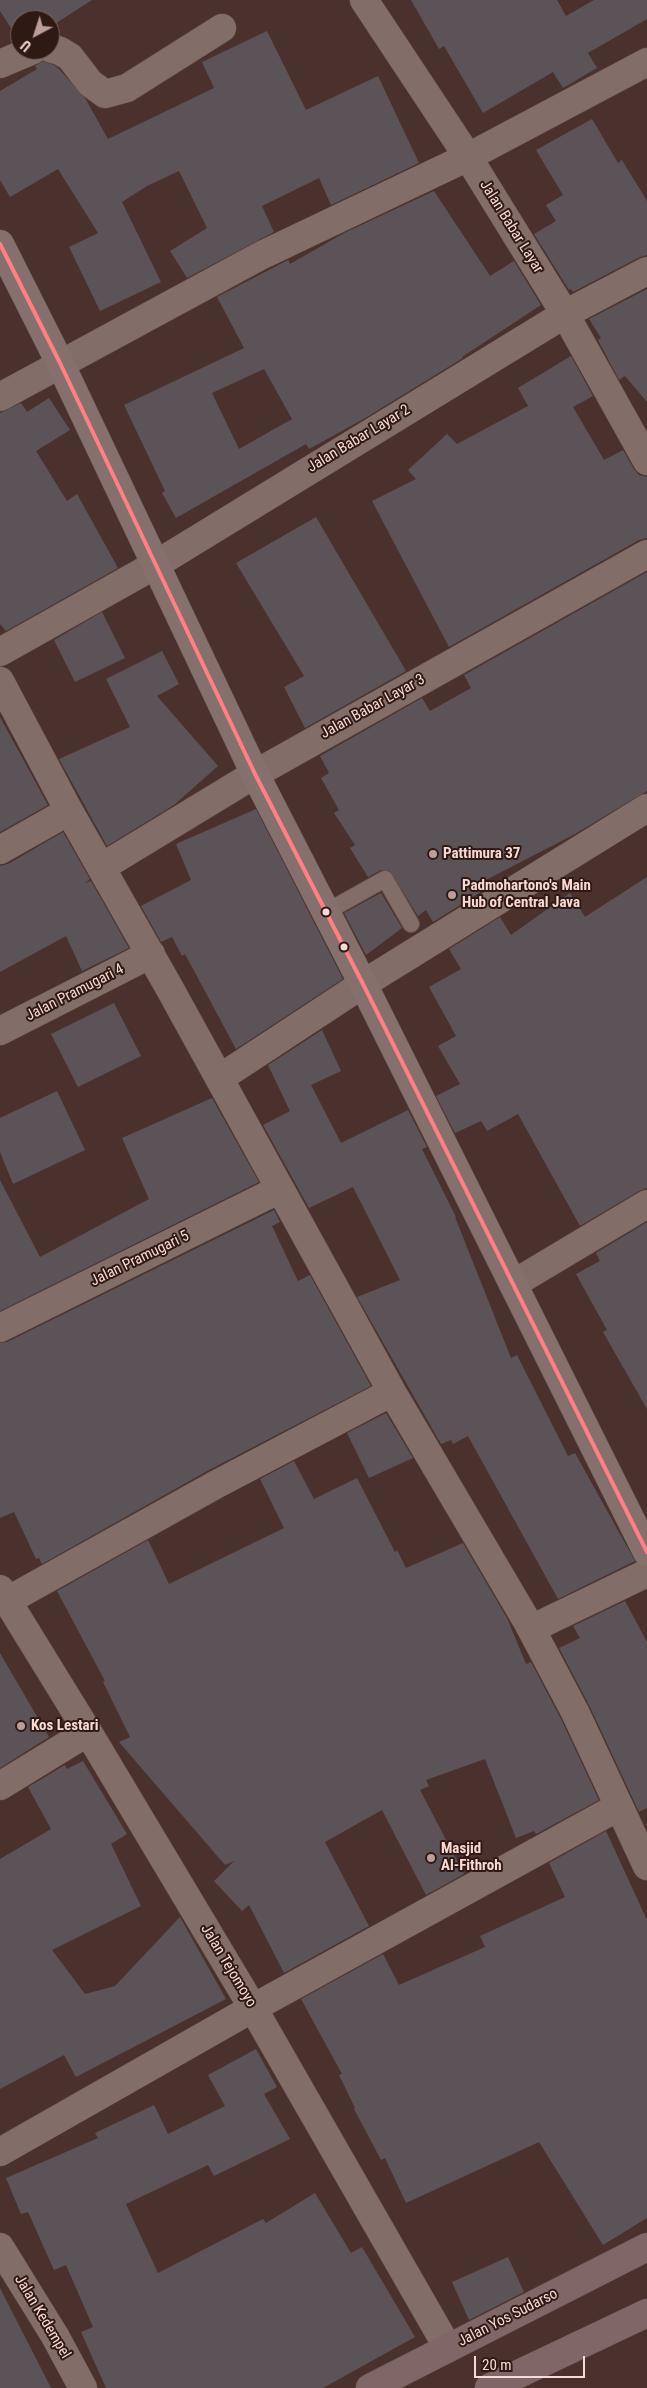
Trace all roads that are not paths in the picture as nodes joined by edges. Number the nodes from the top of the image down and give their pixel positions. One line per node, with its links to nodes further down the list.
1 (364, 0): 5 (street, Jalan Babar Layar)
2 (222, 28): 3 (street)
3 (60, 51)
4 (647, 62): 5 (street)
5 (468, 157): 8 (street, Jalan Babar Layar); 9 (street)
6 (0, 244): 9 (main road)
7 (647, 271): 8 (street, Jalan Babar Layar 2)
8 (565, 314): 11 (street, Jalan Babar Layar); 13 (street, Jalan Babar Layar 2)
9 (60, 363): 10 (street); 13 (main road)
10 (0, 396)
11 (647, 461)
12 (647, 554): 16 (street, Jalan Babar Layar 3)
13 (155, 565): 14 (street, Jalan Babar Layar 2); 16 (main road)
14 (0, 652)
15 (0, 681): 18 (street)
16 (255, 774): 20 (street, Jalan Babar Layar 3); 21 (main road)
17 (647, 808): 24 (street)
18 (68, 811): 19 (street); 20 (street)
19 (0, 850)
20 (102, 867): 23 (street)
21 (326, 912): 22 (lane); 24 (main road)
22 (411, 924)
23 (150, 954): 25 (street, Jalan Pramugari 4); 26 (street)
24 (363, 984): 26 (street); 29 (main road)
25 (0, 1031)
26 (220, 1078): 27 (street)
27 (280, 1189): 30 (street, Jalan Pramugari 5); 31 (street)
28 (647, 1204): 29 (street)
29 (513, 1284): 32 (main road)
30 (0, 1328)
31 (392, 1392): 34 (street); 35 (street)
32 (647, 1552)
33 (647, 1573): 35 (street)
34 (3, 1595): 36 (street, Jalan Tejomoyo)
35 (531, 1629): 38 (street)
36 (88, 1732): 37 (street); 40 (street, Jalan Tejomoyo)
37 (0, 1786)
38 (618, 1808): 39 (street); 40 (street)
39 (647, 1866)
40 (252, 2008): 41 (street); 45 (street, Jalan Tejomoyo)
41 (0, 2152)
42 (0, 2247): 46 (street, Jalan Kedempel)
43 (647, 2247): 45 (main road, Jalan Yos Sudarso)
44 (647, 2313): 48 (main road)
45 (448, 2348): 47 (main road, Jalan Yos Sudarso)
46 (83, 2388)
47 (370, 2388)
48 (489, 2388)

